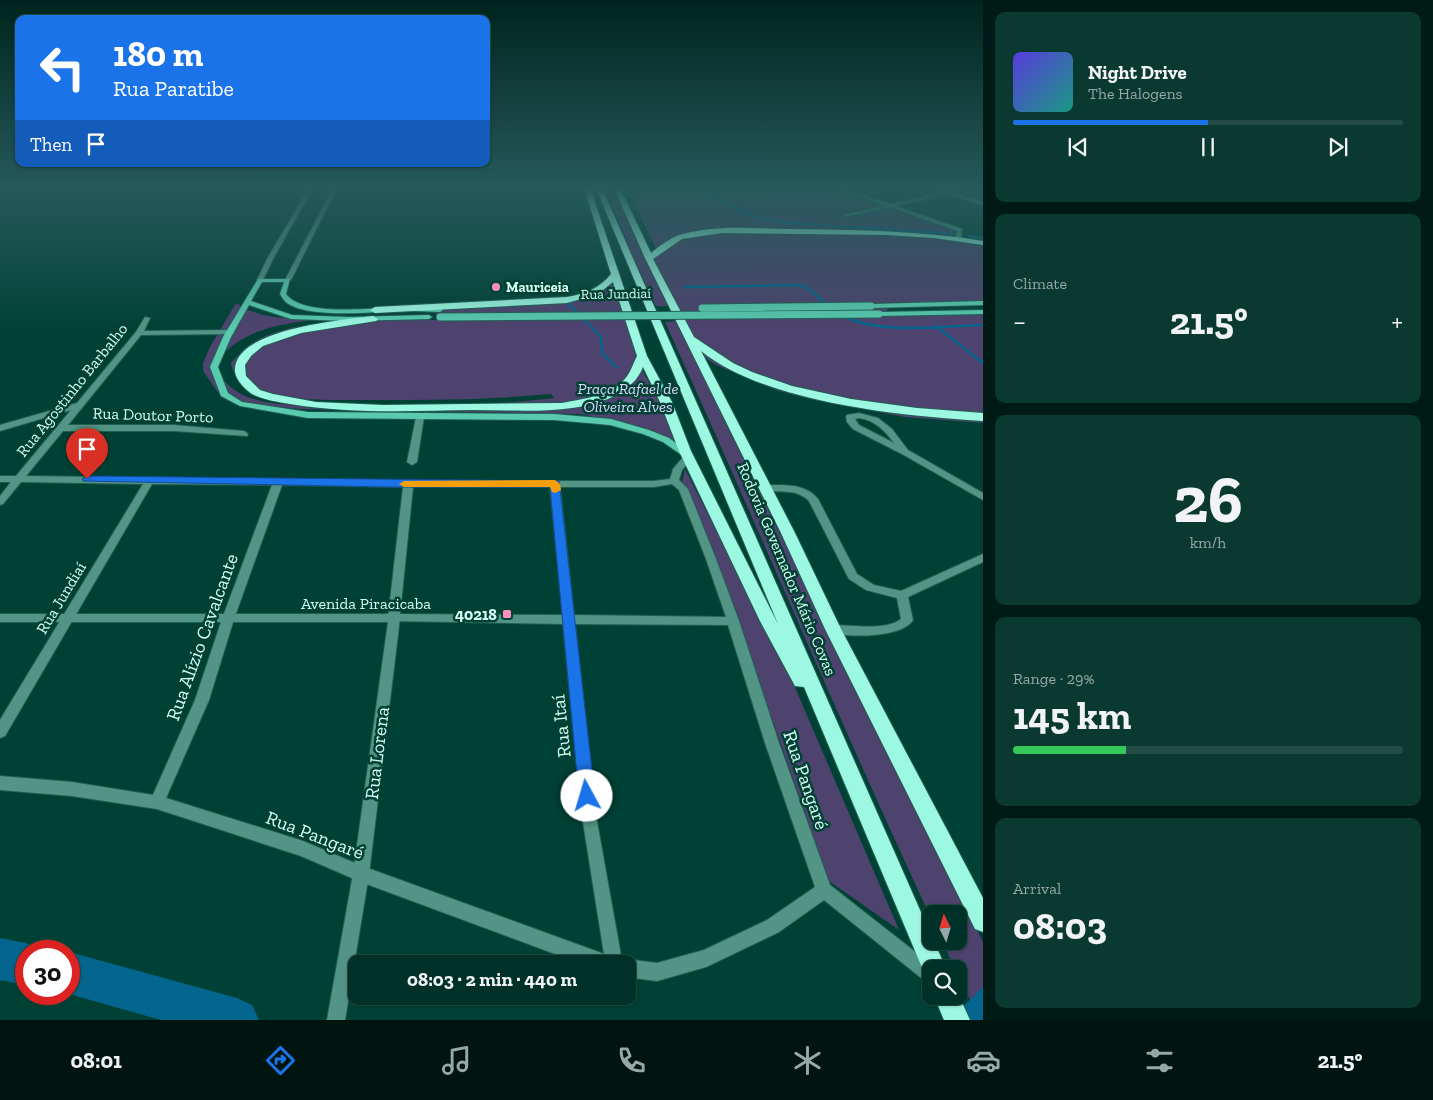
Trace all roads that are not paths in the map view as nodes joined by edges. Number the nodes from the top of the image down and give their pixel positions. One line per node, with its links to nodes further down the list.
1 (283, 236): 13 (street)
2 (311, 236): 14 (street, Rua Jundiaí)
3 (603, 236): 12 (highway)
4 (619, 236): 54 (highway, Rodovia Governador Mário Covas)
5 (639, 236): 11 (highway, Rodovia Governador Mário Covas)
6 (693, 236): 11 (highway)
7 (898, 236): 9 (highway)
8 (959, 236): 9 (street)
9 (958, 239): 10 (highway)
10 (983, 243)
11 (649, 258): 23 (highway, Rodovia Governador Mário Covas)
12 (616, 274): 19 (highway); 24 (highway)
13 (260, 280): 14 (main road); 15 (main road)
14 (288, 280): 19 (main road, Rua Jundiaí)
15 (248, 302): 19 (main road); 21 (main road)
16 (983, 303): 18 (main road, Rua Jundiaí, bridge)
17 (983, 312): 18 (main road, Rua Jundiaí, bridge)
18 (440, 313): 19 (main road, Rua Jundiaí)
19 (374, 314): 24 (highway)
20 (147, 318): 22 (street, Rua Agostinho Barbalho)
21 (231, 332): 22 (street); 26 (main road)
22 (139, 333): 25 (street, Rua Agostinho Barbalho)
23 (688, 335): 27 (highway); 41 (highway, Rodovia Governador Mário Covas)
24 (642, 356): 32 (highway)
25 (79, 405): 28 (street); 29 (street, Rua Agostinho Barbalho)
26 (420, 417): 32 (main road); 33 (street)
27 (983, 417)
28 (0, 428)
29 (61, 428): 30 (street, Rua Doutor Porto); 35 (street, Rua Agostinho Barbalho)
30 (244, 434)
31 (905, 452): 31 (street); 42 (street)
32 (687, 455): 37 (street); 54 (highway)
33 (412, 462)
34 (0, 479): 35 (street)
35 (19, 479): 36 (street); 43 (street, Rua Agostinho Barbalho)
36 (149, 480): 38 (street); 47 (street, Rua Jundiaí)
37 (674, 481): 40 (street); 51 (street, Rua Pangaré)
38 (278, 482): 39 (street); 49 (street, Rua Alízio Cavalcante)
39 (408, 484): 40 (street); 48 (street, Rua Lorena)
40 (555, 484): 50 (street, Rua Itaí)
41 (765, 488): 45 (street); 52 (highway, Rodovia Governador Mário Covas)
42 (983, 497)
43 (0, 502)
44 (983, 558): 45 (street)
45 (902, 595): 52 (street)
46 (0, 618): 47 (street, Avenida Piracicaba)
47 (68, 618): 49 (street, Avenida Piracicaba); 53 (street, Rua Jundiaí)
48 (394, 618): 49 (street, Avenida Piracicaba); 50 (street, Avenida Piracicaba); 57 (street, Rua Lorena)
49 (228, 619): 56 (street, Rua Alízio Cavalcante)
50 (569, 620): 51 (street, Avenida Piracicaba); 61 (street, Rua Itaí)
51 (733, 621): 58 (street, Rua Pangaré)
52 (833, 629): 59 (highway, Rodovia Governador Mário Covas)
53 (0, 732)
54 (838, 746): 62 (highway, Rodovia Governador Mário Covas)
55 (0, 782): 56 (street, Rua Pangaré)
56 (157, 802): 57 (street, Rua Pangaré)
57 (361, 874): 60 (street, Rua Pangaré); 66 (street, Rua Lorena)
58 (824, 890): 63 (street); 64 (street)
59 (983, 921)
60 (582, 955)
61 (612, 955)
62 (930, 960)
63 (922, 968)
64 (636, 969)
65 (950, 1005): 67 (highway)
66 (337, 1016)
67 (956, 1020)

